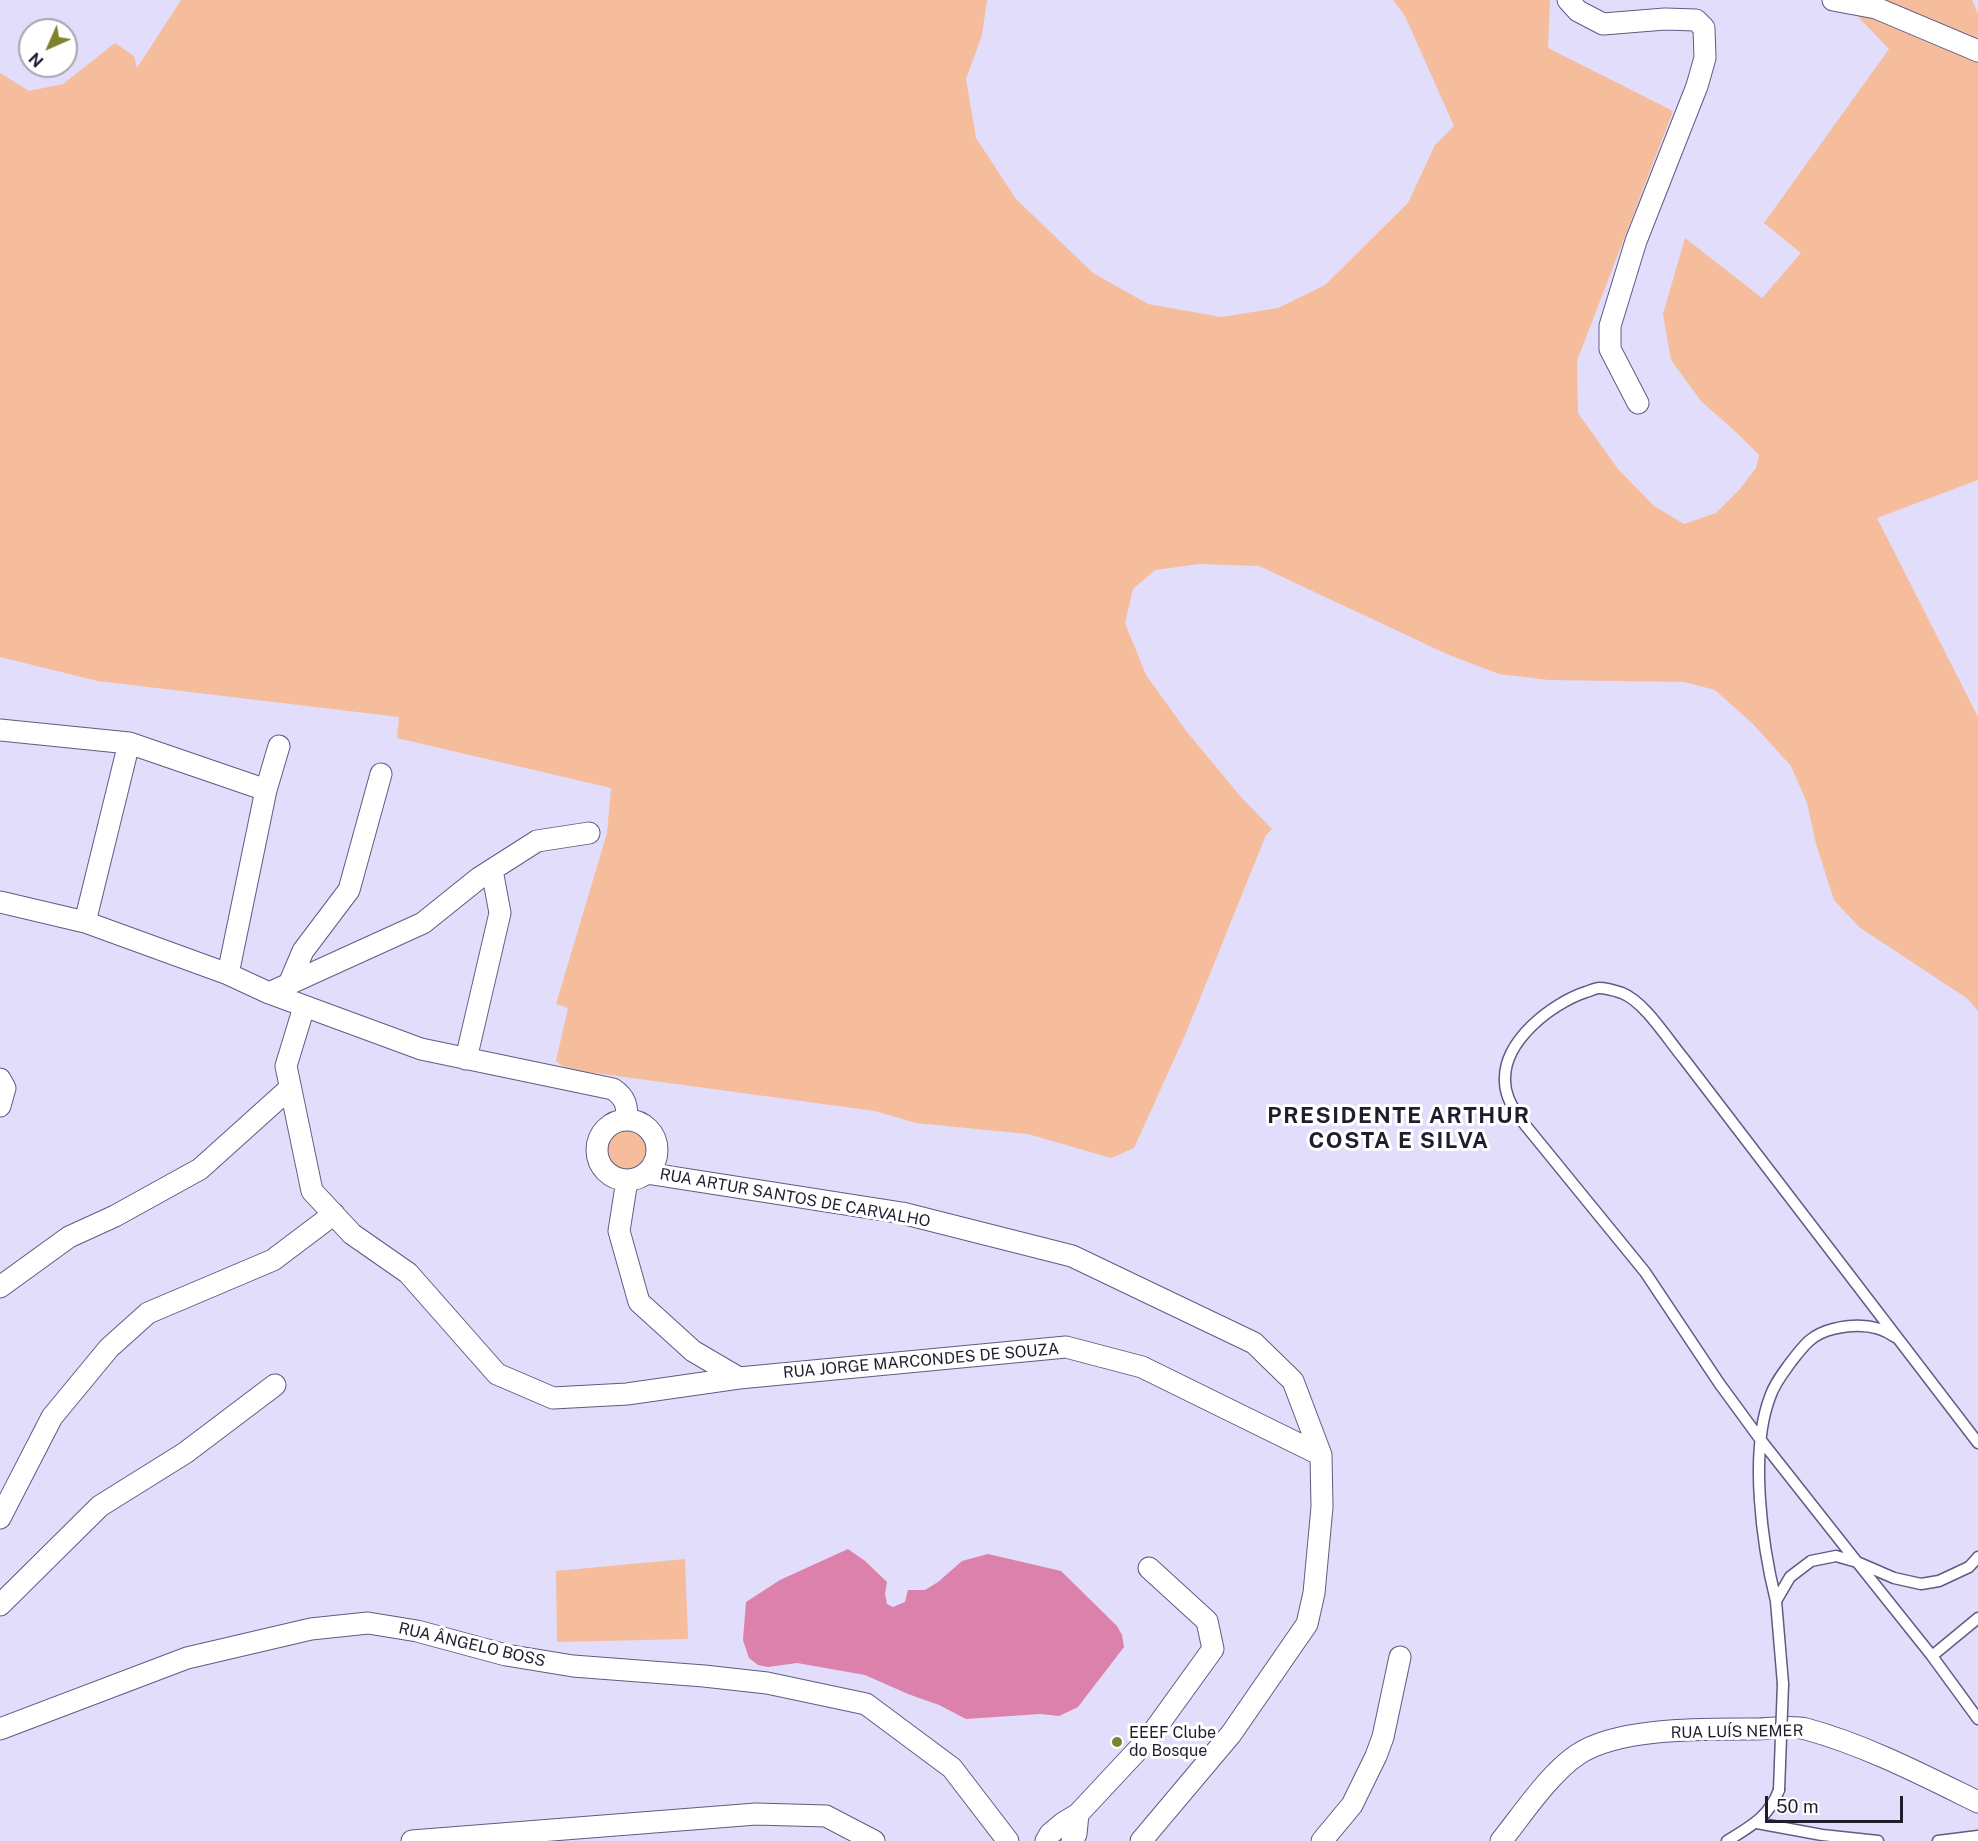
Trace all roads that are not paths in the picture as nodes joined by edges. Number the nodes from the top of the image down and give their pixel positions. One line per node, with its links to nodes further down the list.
1 (1568, 0): 4 (street)
2 (1833, 0): 3 (street)
3 (1978, 51)
4 (1638, 403)
5 (0, 730): 6 (street)
6 (129, 743): 9 (street); 13 (street)
7 (279, 746): 9 (street)
8 (381, 774): 15 (street)
9 (266, 790): 14 (street)
10 (589, 833): 11 (street)
11 (492, 870): 15 (street); 18 (street)
12 (0, 902): 13 (street)
13 (85, 922): 14 (street)
14 (228, 974): 16 (street)
15 (289, 984): 16 (street)
16 (269, 993): 17 (street)
17 (304, 1006): 18 (street); 20 (street, RUA JORGE MARCONDES DE SOUZA)
18 (466, 1059): 22 (street)
19 (0, 1079): 21 (street)
20 (290, 1088): 24 (street, RUA JORGE MARCONDES DE SOUZA); 25 (street)
21 (0, 1106)
22 (627, 1120): 23 (street); 23 (street)
23 (636, 1177): 27 (street); 31 (street, RUA ARTUR SANTOS DE CARVALHO)
24 (334, 1214): 27 (street, RUA JORGE MARCONDES DE SOUZA); 32 (street)
25 (0, 1287)
26 (1900, 1341): 29 (lane); 29 (lane); 30 (lane)
27 (739, 1378): 31 (street, RUA JORGE MARCONDES DE SOUZA)
28 (275, 1385): 37 (street)
29 (1760, 1439): 34 (lane); 36 (lane)
30 (1978, 1443)
31 (1321, 1455): 54 (street)
32 (0, 1518)
33 (1978, 1557): 34 (lane)
34 (1857, 1562): 36 (lane); 39 (lane)
35 (1149, 1568): 46 (street)
36 (1776, 1601): 47 (lane, bridge)
37 (0, 1605)
38 (1978, 1618): 39 (lane)
39 (1932, 1656): 41 (lane)
40 (1400, 1657): 55 (street)
41 (1978, 1719)
42 (0, 1729): 51 (street, RUA ÂNGELO BOSS)
43 (1929, 1778): 44 (street, RUA LUÍS NEMER); 45 (street, RUA LUÍS NEMER); 56 (street, RUA LUÍS NEMER)
44 (1978, 1785)
45 (1978, 1802)
46 (1078, 1814): 52 (street); 53 (street)
47 (1757, 1823): 57 (lane); 58 (lane)
48 (1978, 1836): 59 (lane)
49 (412, 1841): 50 (street)
50 (874, 1841)
51 (1008, 1841)
52 (1046, 1841)
53 (1072, 1841)
54 (1141, 1841)
55 (1322, 1841)
56 (1501, 1841)
57 (1727, 1841)
58 (1878, 1841)
59 (1938, 1841)

